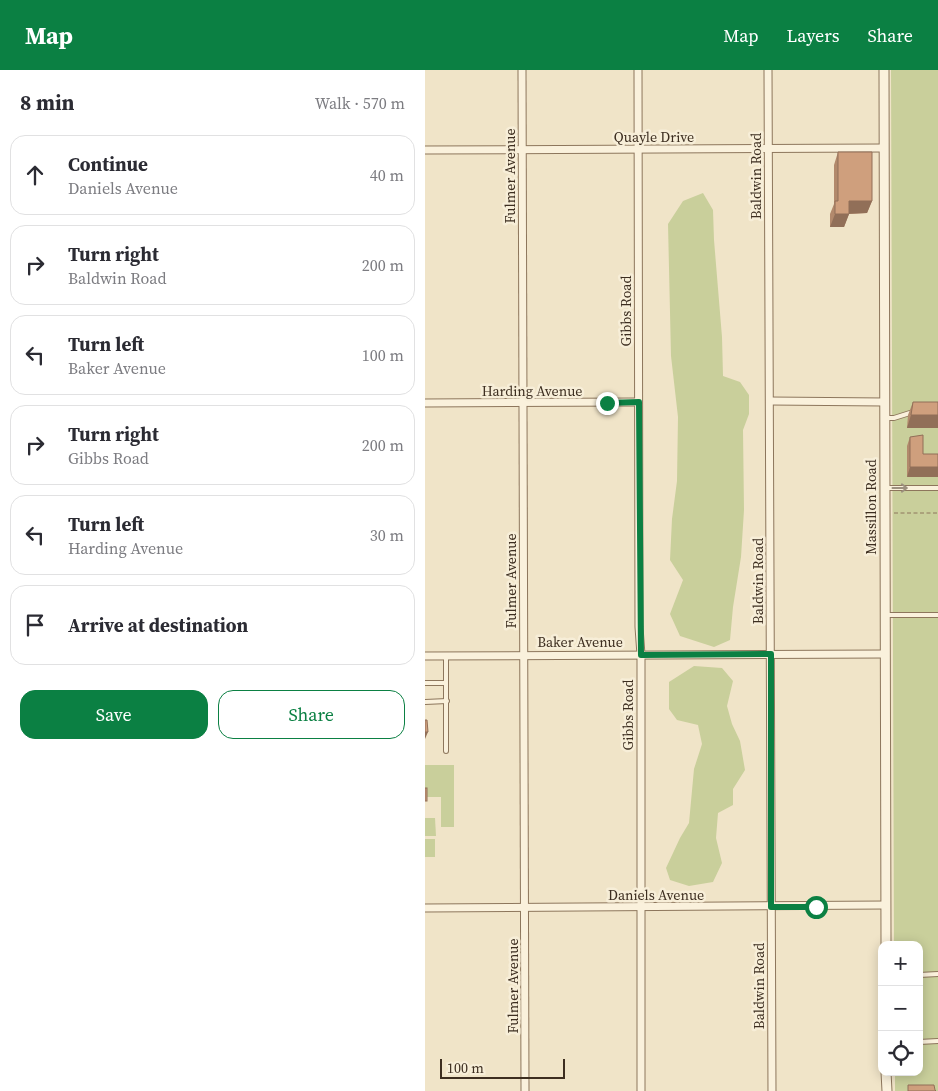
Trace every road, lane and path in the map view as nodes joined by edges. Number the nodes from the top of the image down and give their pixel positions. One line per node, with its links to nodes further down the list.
1 (522, 70): 8 (street, Fulmer Avenue)
2 (638, 70): 9 (street, Gibbs Road)
3 (768, 70): 6 (street, Baldwin Road)
4 (884, 70): 5 (street, Massillon Road)
5 (883, 148): 6 (street, Quayle Drive); 12 (street, Massillon Road)
6 (768, 149): 9 (street, Quayle Drive); 10 (street, Baldwin Road)
7 (425, 150): 8 (street, Quayle Drive)
8 (523, 150): 9 (street, Quayle Drive); 14 (street, Fulmer Avenue)
9 (639, 150): 11 (street, Gibbs Road)
10 (770, 401): 12 (street); 23 (street, Baldwin Road)
11 (639, 402): 14 (street, Harding Avenue); 27 (street, Gibbs Road)
12 (884, 402): 16 (street, Massillon Road)
13 (425, 403): 14 (street, Harding Avenue)
14 (523, 403): 26 (street, Fulmer Avenue)
15 (915, 412): 16 (lane)
16 (884, 419): 17 (street, Massillon Road)
17 (885, 488): 18 (lane, one-way to 18); 19 (street, Massillon Road)
18 (938, 488)
19 (885, 513): 20 (path); 21 (street, Massillon Road)
20 (938, 513)
21 (885, 615): 22 (lane); 24 (street, Massillon Road)
22 (938, 615)
23 (771, 654): 24 (street, Baker Avenue); 27 (street, Baker Avenue); 37 (street, Baldwin Road)
24 (885, 654): 34 (street, Massillon Road)
25 (446, 655): 26 (street, Baker Avenue); 28 (street, Baker Avenue); 30 (lane)
26 (524, 655): 27 (street, Baker Avenue); 35 (street, Fulmer Avenue)
27 (641, 655): 36 (street, Gibbs Road)
28 (425, 656)
29 (425, 683): 30 (lane)
30 (446, 683): 31 (lane)
31 (447, 701): 32 (lane); 33 (lane)
32 (425, 702)
33 (446, 751)
34 (886, 905): 37 (street, Daniels Avenue); 39 (street, Massillon Road)
35 (525, 907): 36 (street, Daniels Avenue); 38 (street, Daniels Avenue); 45 (street, Fulmer Avenue)
36 (641, 907): 37 (street, Daniels Avenue); 46 (street, Gibbs Road)
37 (771, 907): 47 (street, Baldwin Road)
38 (425, 908)
39 (886, 941)
40 (938, 974): 41 (lane)
41 (923, 975)
42 (938, 1041): 43 (lane)
43 (923, 1042)
44 (886, 1076): 48 (street)
45 (525, 1091)
46 (641, 1091)
47 (772, 1091)
48 (887, 1091)

